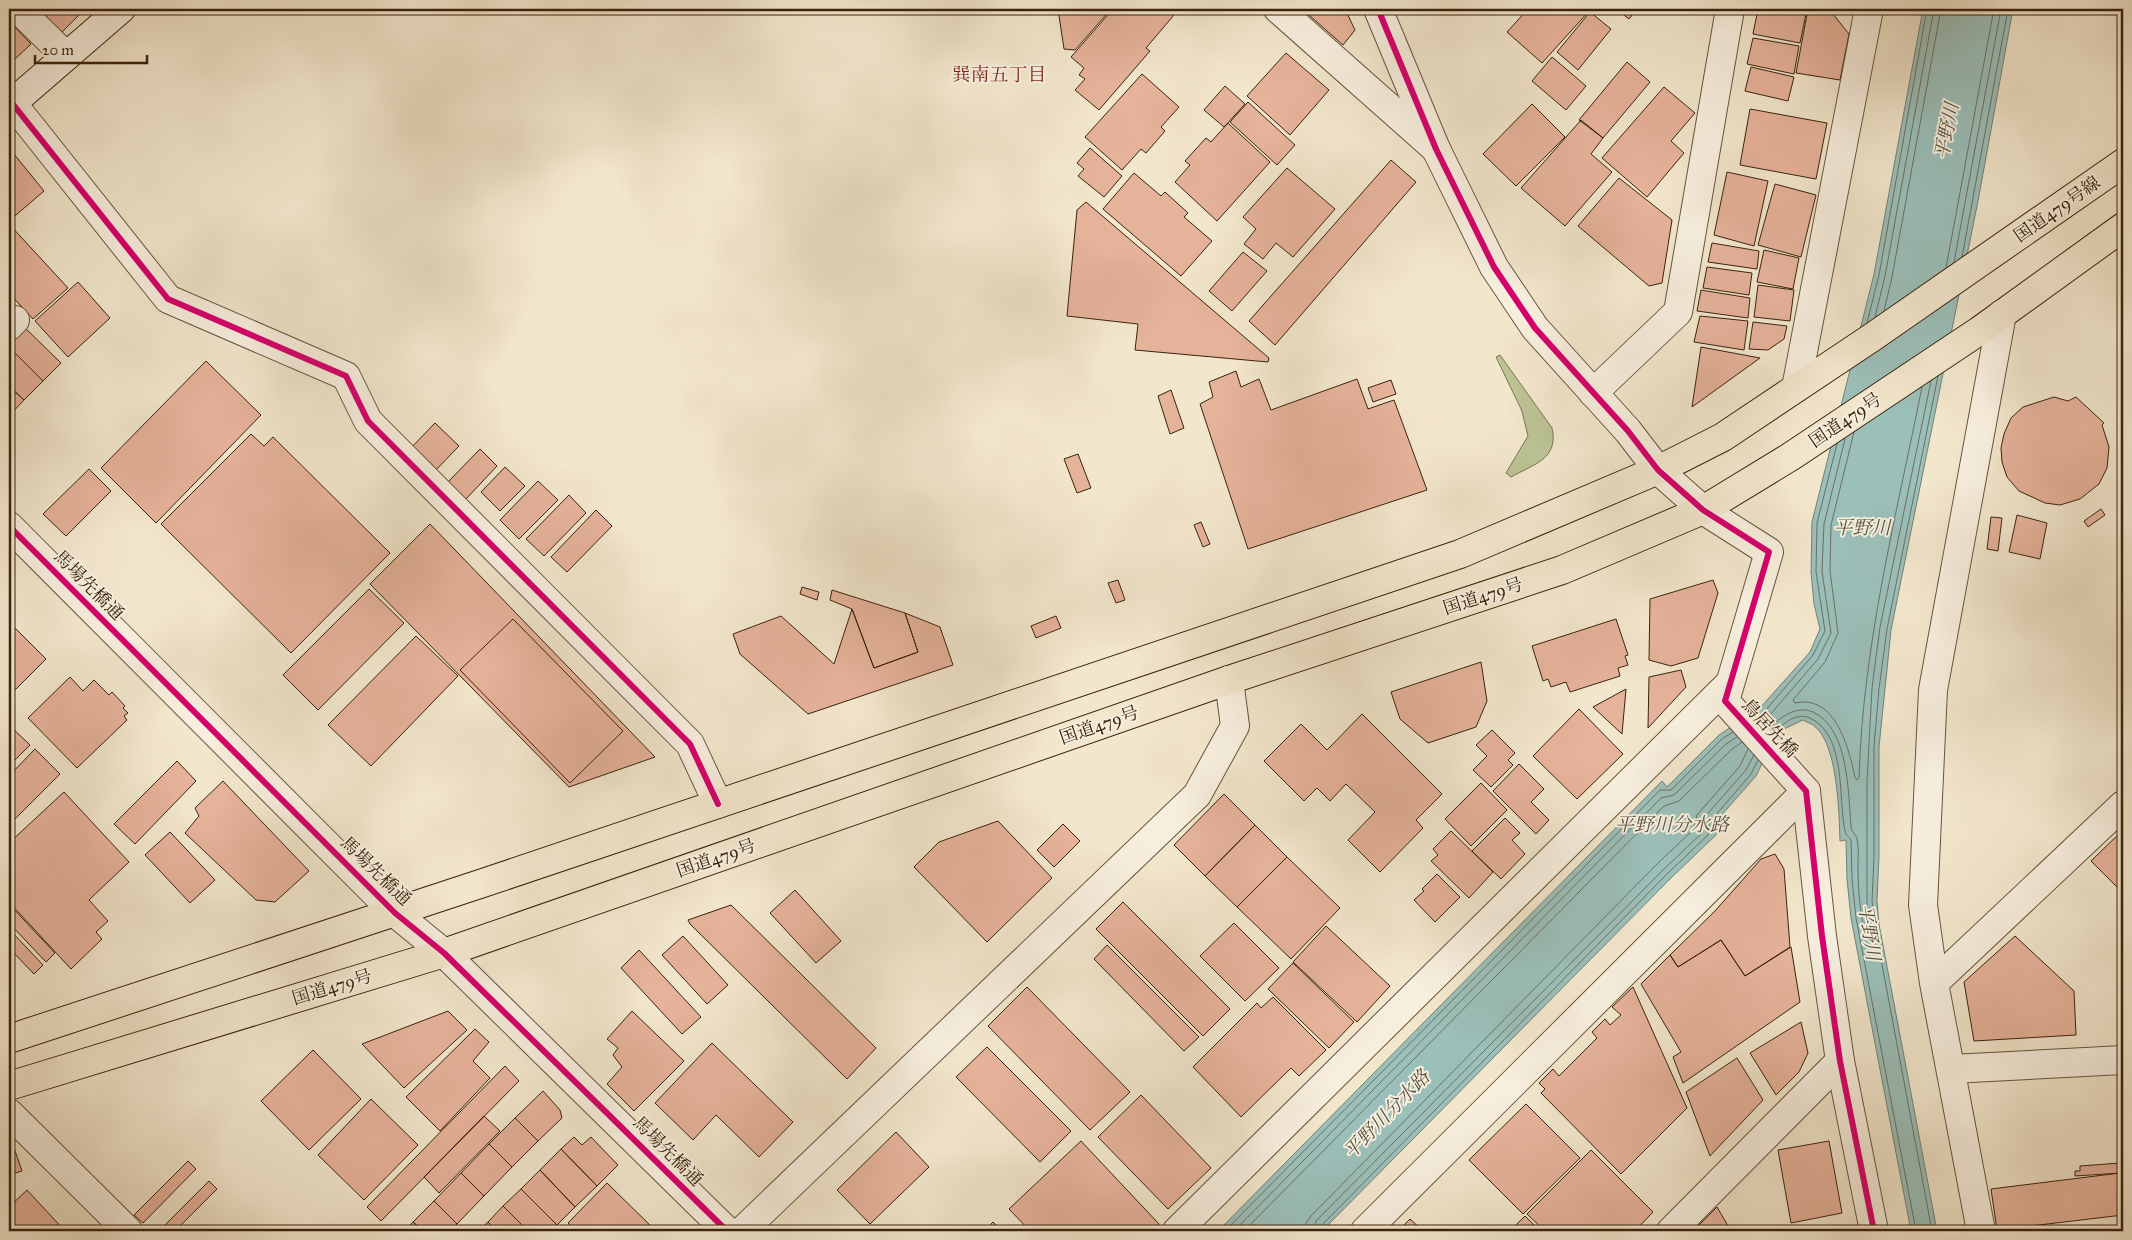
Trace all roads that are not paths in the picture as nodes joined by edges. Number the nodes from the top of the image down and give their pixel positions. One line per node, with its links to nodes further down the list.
1 (18, 9): 7 (street)
2 (1278, 9): 9 (street)
3 (1378, 9): 9 (street)
4 (1730, 9): 14 (street)
5 (1869, 9): 13 (street)
6 (112, 11): 7 (street)
7 (66, 56): 8 (street)
8 (10, 105): 21 (street)
9 (1436, 148): 14 (street)
10 (2123, 163): 13 (highway, 国道479号線)
11 (2123, 227): 12 (highway, 国道479号)
12 (2002, 314): 16 (highway, 国道479号); 25 (street)
13 (1796, 388): 15 (highway)
14 (1593, 393): 15 (street)
15 (1658, 470): 16 (street); 21 (highway)
16 (1703, 510): 18 (highway, 国道479号); 19 (street)
17 (9, 526): 23 (street, 馬場先橋通)
18 (1229, 680): 24 (highway, 国道479号); 34 (street)
19 (1727, 692): 20 (street, 鳥居先橋); 35 (street)
20 (1800, 783): 28 (street); 36 (street)
21 (718, 804): 23 (highway)
22 (2123, 805): 25 (street)
23 (395, 913): 24 (street, 馬場先橋通); 26 (highway)
24 (444, 953): 30 (highway, 国道479号); 33 (street, 馬場先橋通)
25 (1934, 984): 29 (street)
26 (9, 1039)
27 (2123, 1060): 29 (street)
28 (1840, 1061): 37 (street); 38 (street)
29 (1952, 1069): 39 (street)
30 (9, 1086)
31 (9, 1113): 32 (street)
32 (128, 1231)
33 (728, 1231)
34 (742, 1231)
35 (1177, 1231)
36 (1365, 1231)
37 (1671, 1231)
38 (1874, 1231)
39 (1982, 1231)

